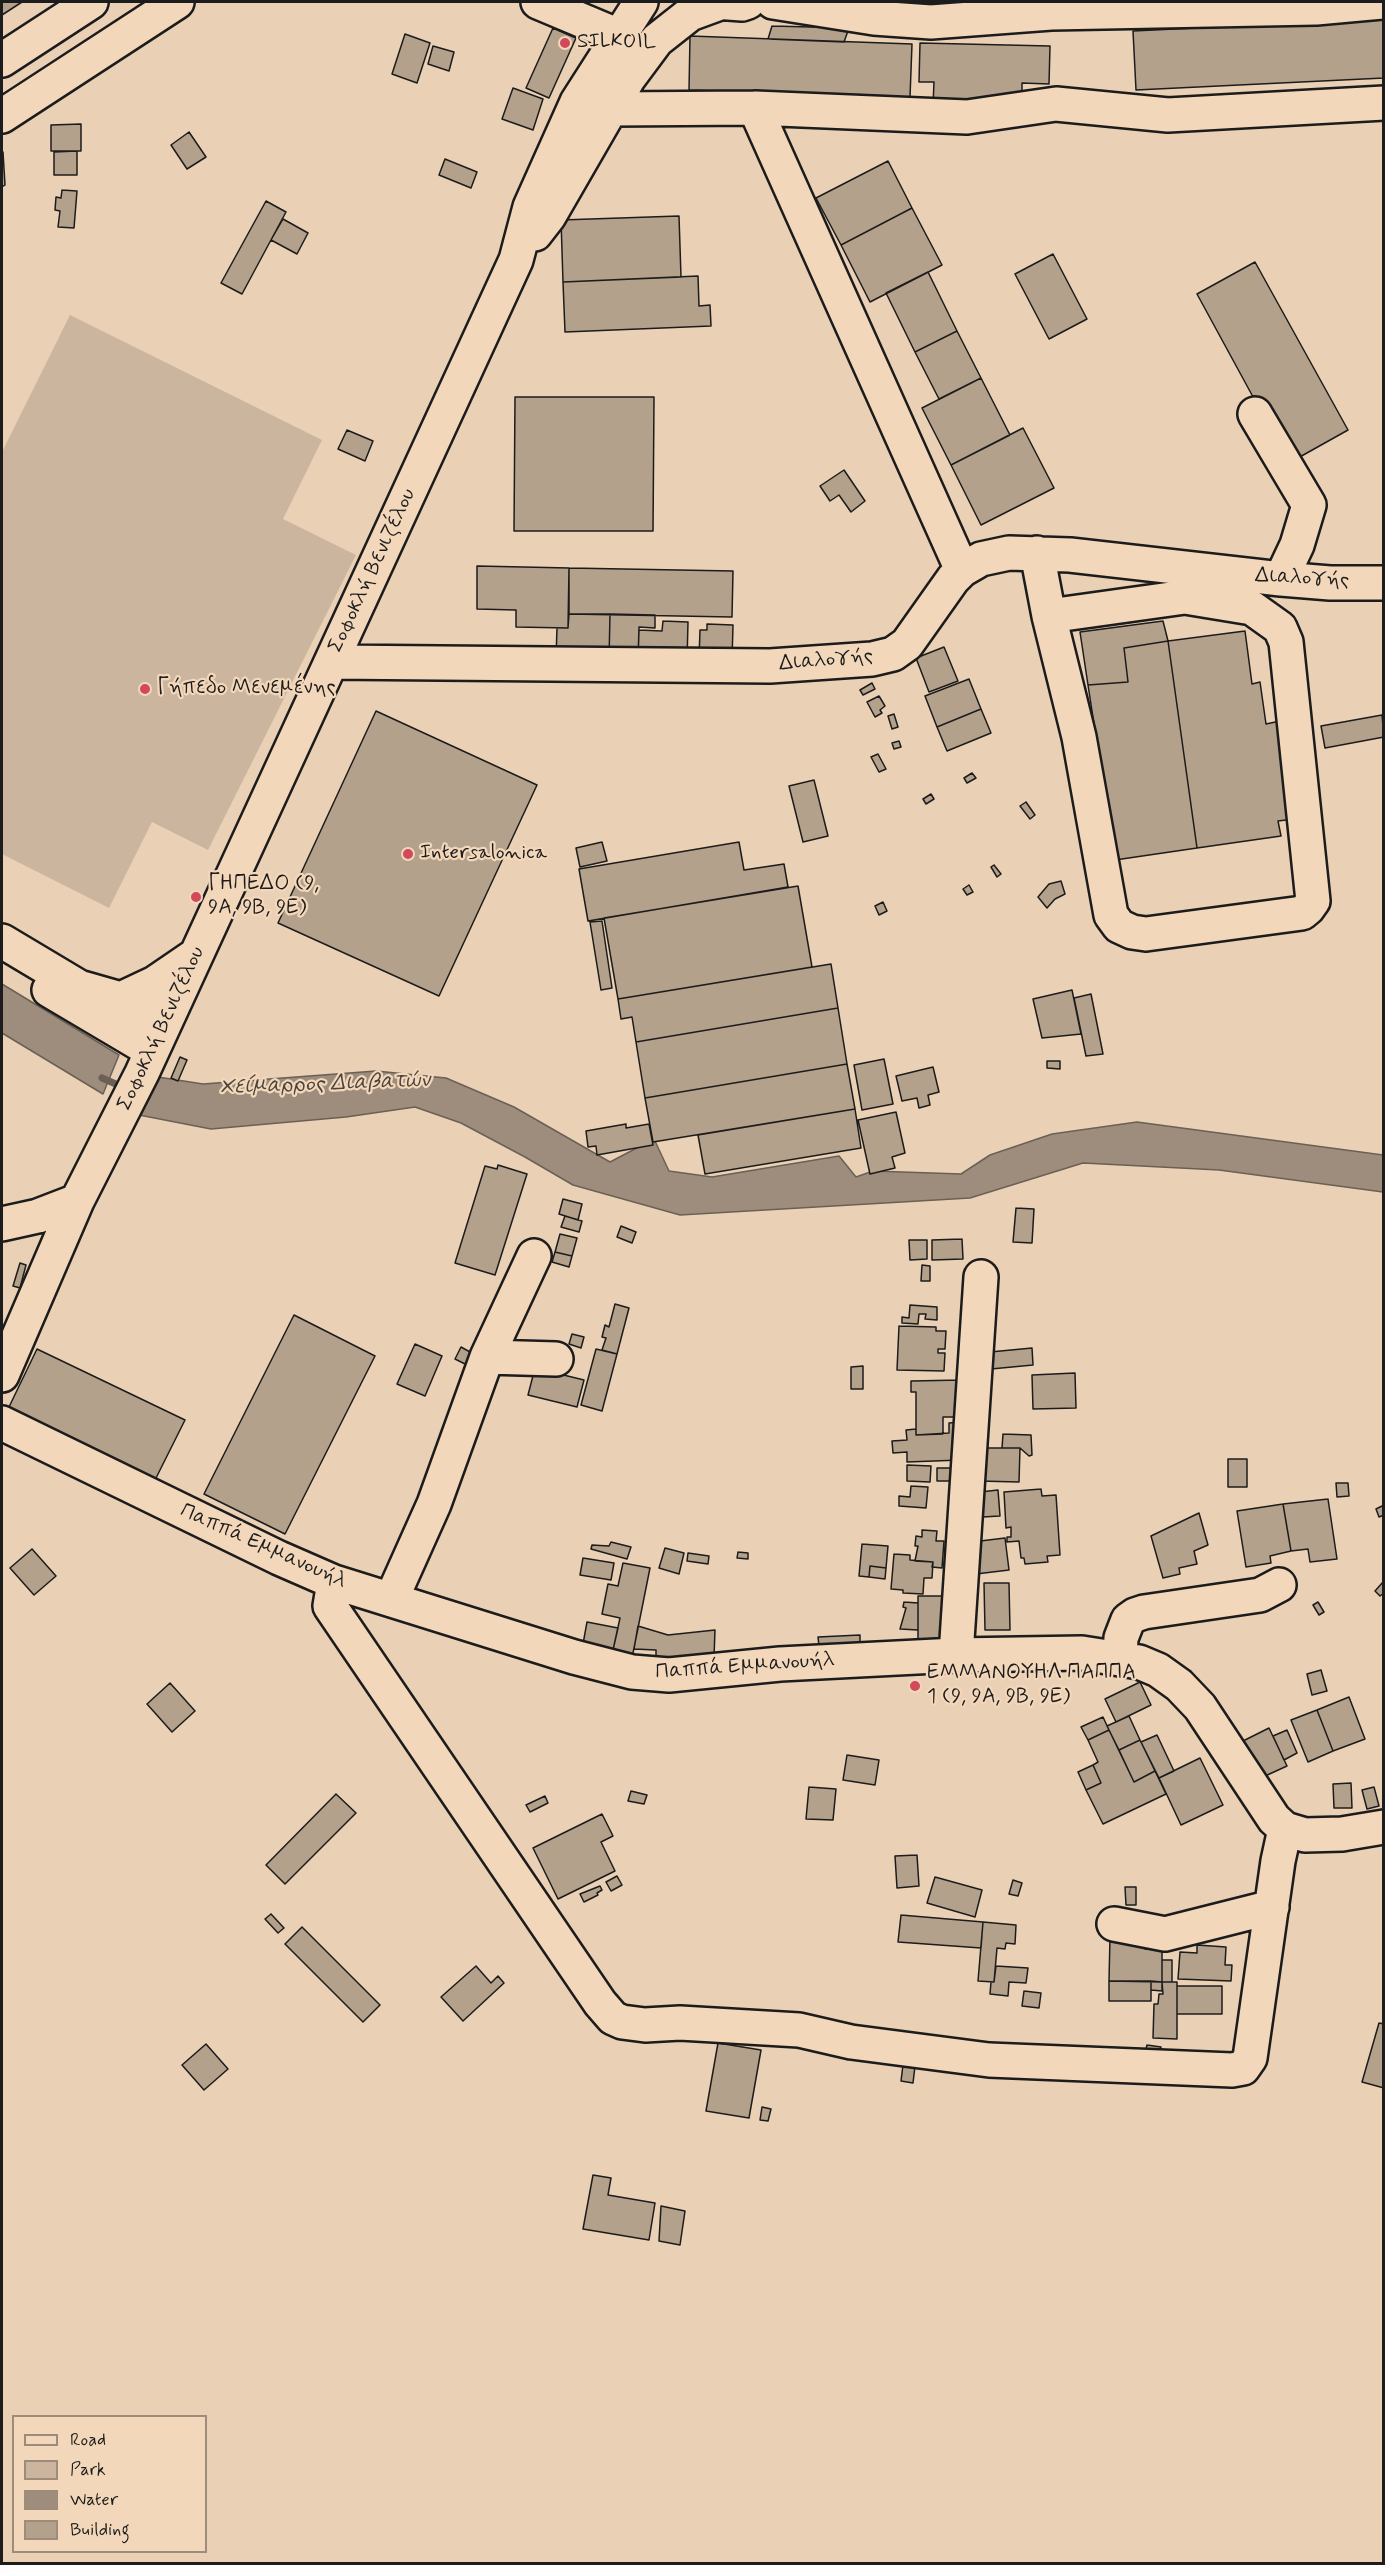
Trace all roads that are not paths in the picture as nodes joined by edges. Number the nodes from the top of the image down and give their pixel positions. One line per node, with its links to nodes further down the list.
1 (91, 2): 11 (street)
2 (177, 2): 15 (street)
3 (538, 2): 10 (street)
4 (641, 2): 10 (street, Σοφοκλή Βενιζέλου)
5 (728, 2): 14 (street)
6 (773, 2): 9 (street)
7 (1382, 2): 8 (street)
8 (1264, 5): 9 (street)
9 (1225, 6)
10 (619, 36): 16 (street, Σοφοκλή Βενιζέλου)
11 (2, 60)
12 (1383, 103): 13 (street)
13 (754, 108): 14 (street); 19 (street)
14 (611, 109): 16 (street)
15 (2, 116)
16 (516, 260): 23 (street, Σοφοκλή Βενιζέλου)
17 (1255, 414): 20 (street)
18 (1037, 553): 19 (street, Διαλογής); 20 (street, Διαλογής); 22 (street)
19 (962, 570): 23 (street, Διαλογής)
20 (1281, 579): 21 (street, Διαλογής)
21 (1383, 583)
22 (1050, 616): 22 (street)
23 (331, 662): 25 (street, Σοφοκλή Βενιζέλου)
24 (2, 941): 27 (street)
25 (197, 954): 27 (street); 28 (street, Σοφοκλή Βενιζέλου)
26 (2, 962): 28 (street)
27 (121, 999): 28 (street)
28 (153, 1049): 29 (street, Σοφοκλή Βενιζέλου)
29 (77, 1201): 30 (street); 35 (street, Σοφοκλή Βενιζέλου)
30 (2, 1224)
31 (534, 1256): 33 (street)
32 (981, 1277): 40 (street)
33 (487, 1357): 34 (street); 39 (street)
34 (556, 1359)
35 (2, 1376)
36 (2, 1423): 37 (street, Παππά Εμμανουήλ)
37 (334, 1581): 39 (street, Παππά Εμμανουήλ); 44 (street)
38 (1279, 1585): 41 (street)
39 (391, 1600): 40 (street, Παππά Εμμανουήλ)
40 (956, 1655): 41 (street, Παππά Εμμανουήλ)
41 (1120, 1658): 43 (street, Παππά Εμμανουήλ)
42 (1383, 1827): 43 (street)
43 (1285, 1829): 44 (street)
44 (1272, 1907): 45 (street)
45 (1114, 1924)

